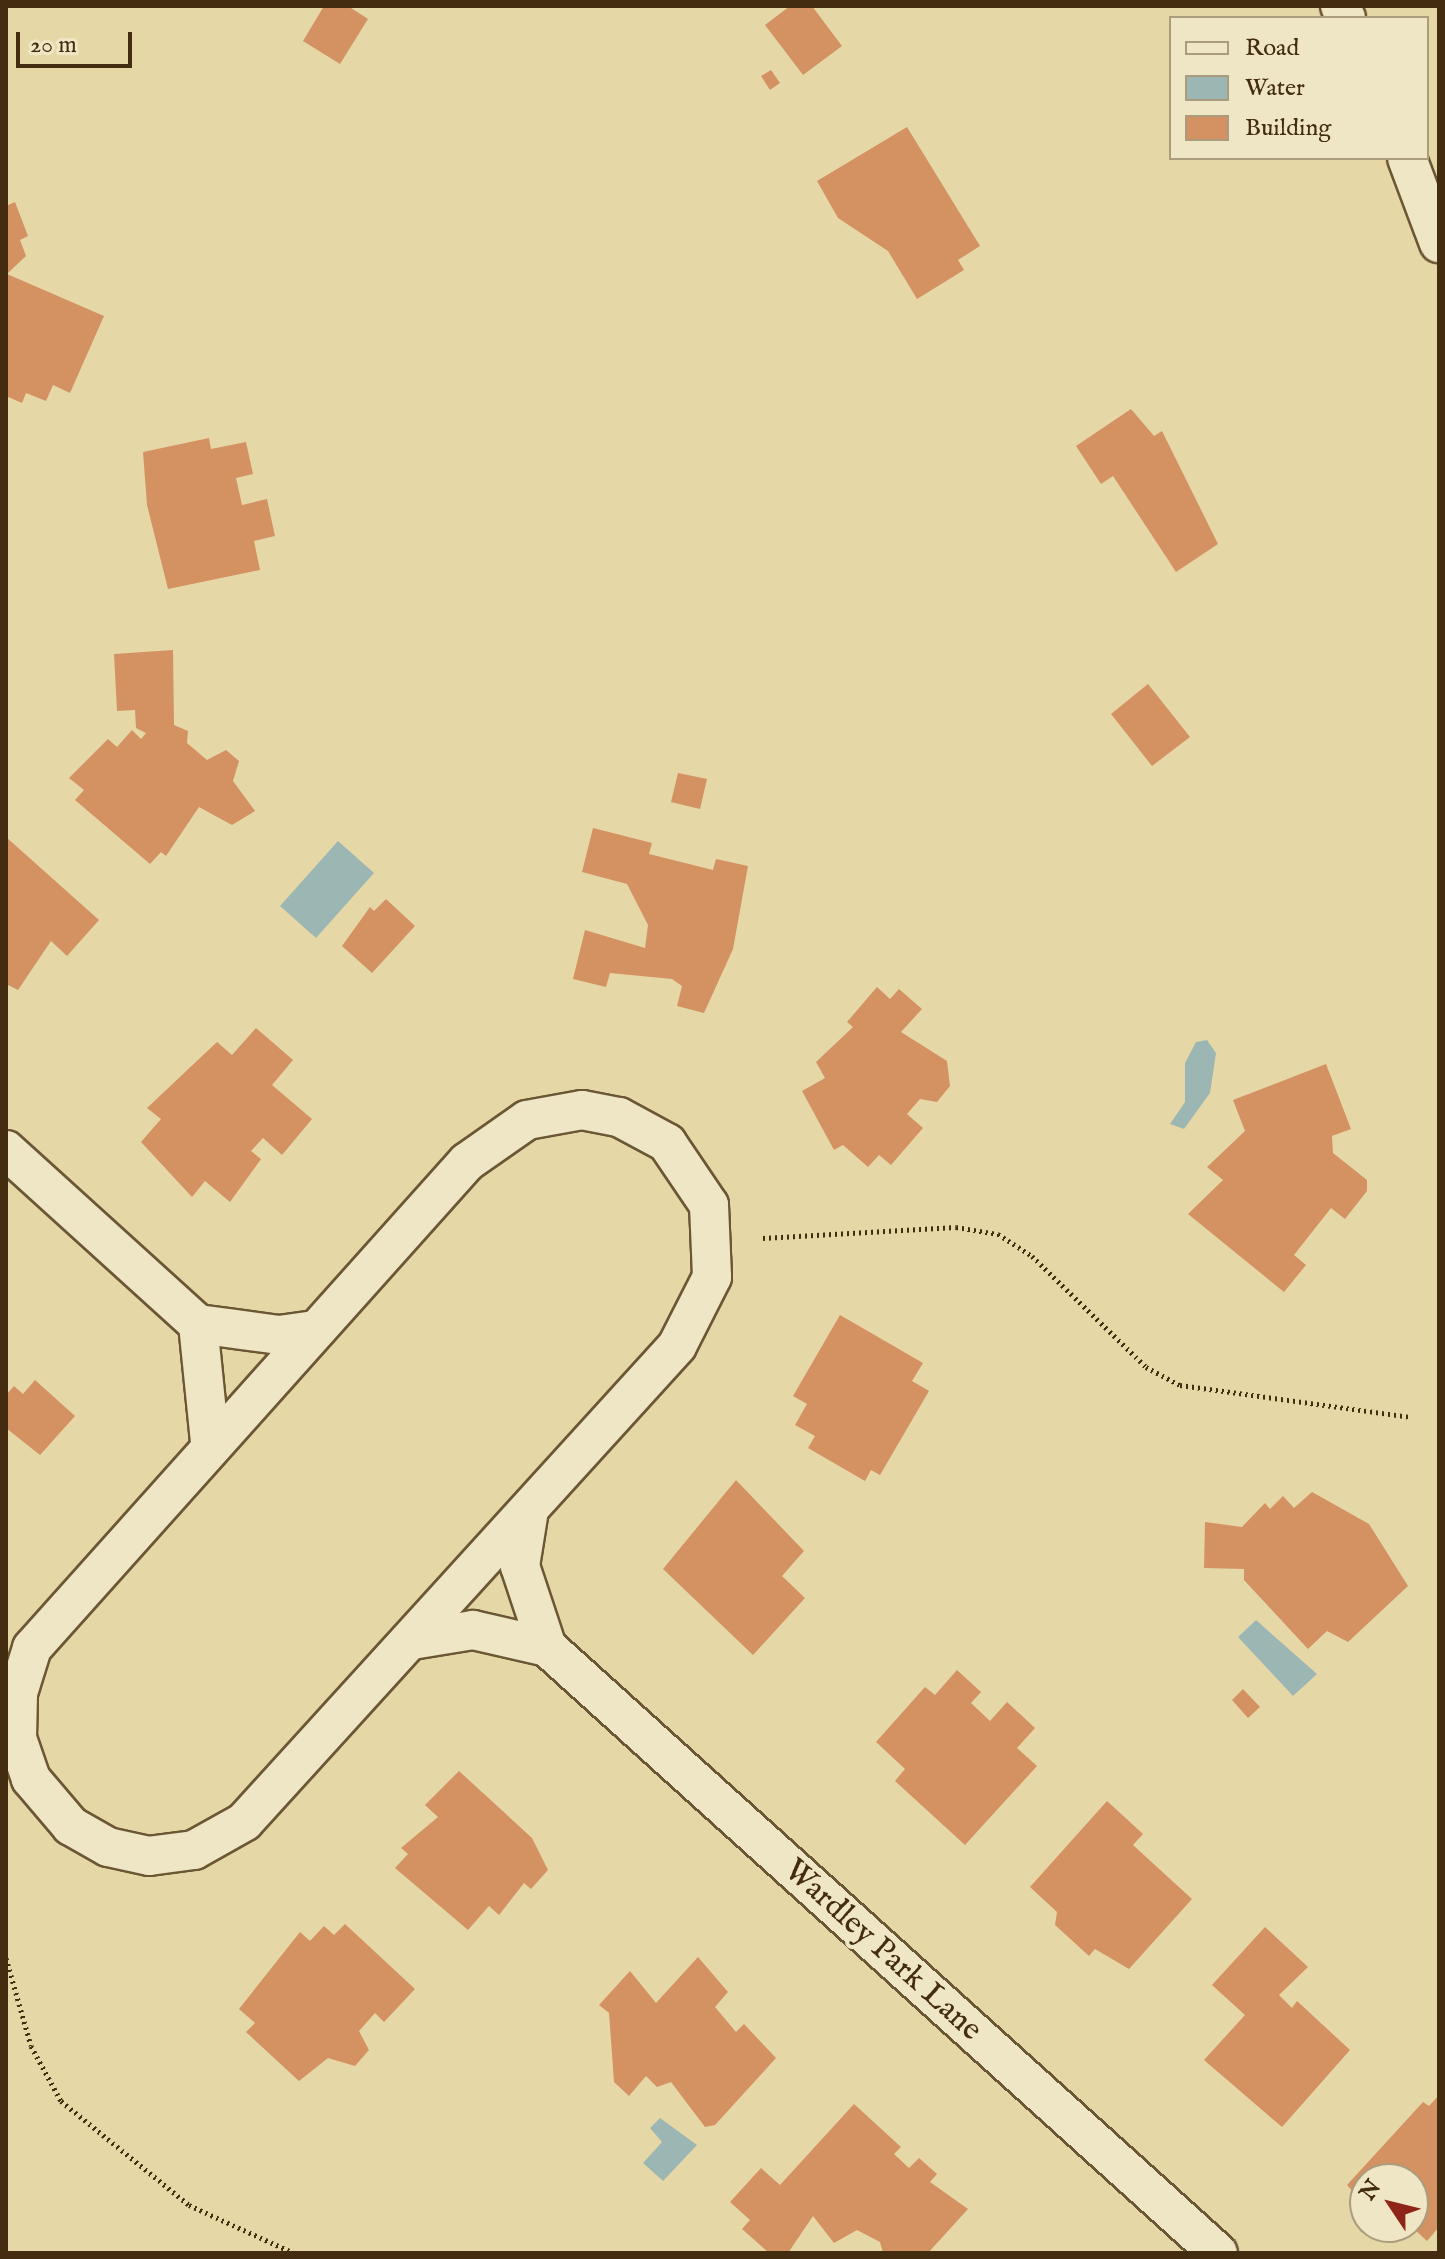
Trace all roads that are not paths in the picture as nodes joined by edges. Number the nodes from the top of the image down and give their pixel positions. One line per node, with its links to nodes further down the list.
1 (1408, 160): 2 (street)
2 (1439, 243)
3 (6, 1150): 4 (street)
4 (198, 1324): 5 (street); 6 (street)
5 (315, 1330): 6 (street); 7 (street)
6 (210, 1443): 8 (street)
7 (529, 1510): 8 (street); 9 (street, Wardley Park Lane)
8 (412, 1640): 9 (street, Wardley Park Lane)
9 (547, 1647): 10 (street, Wardley Park Lane)
10 (1218, 2253)

